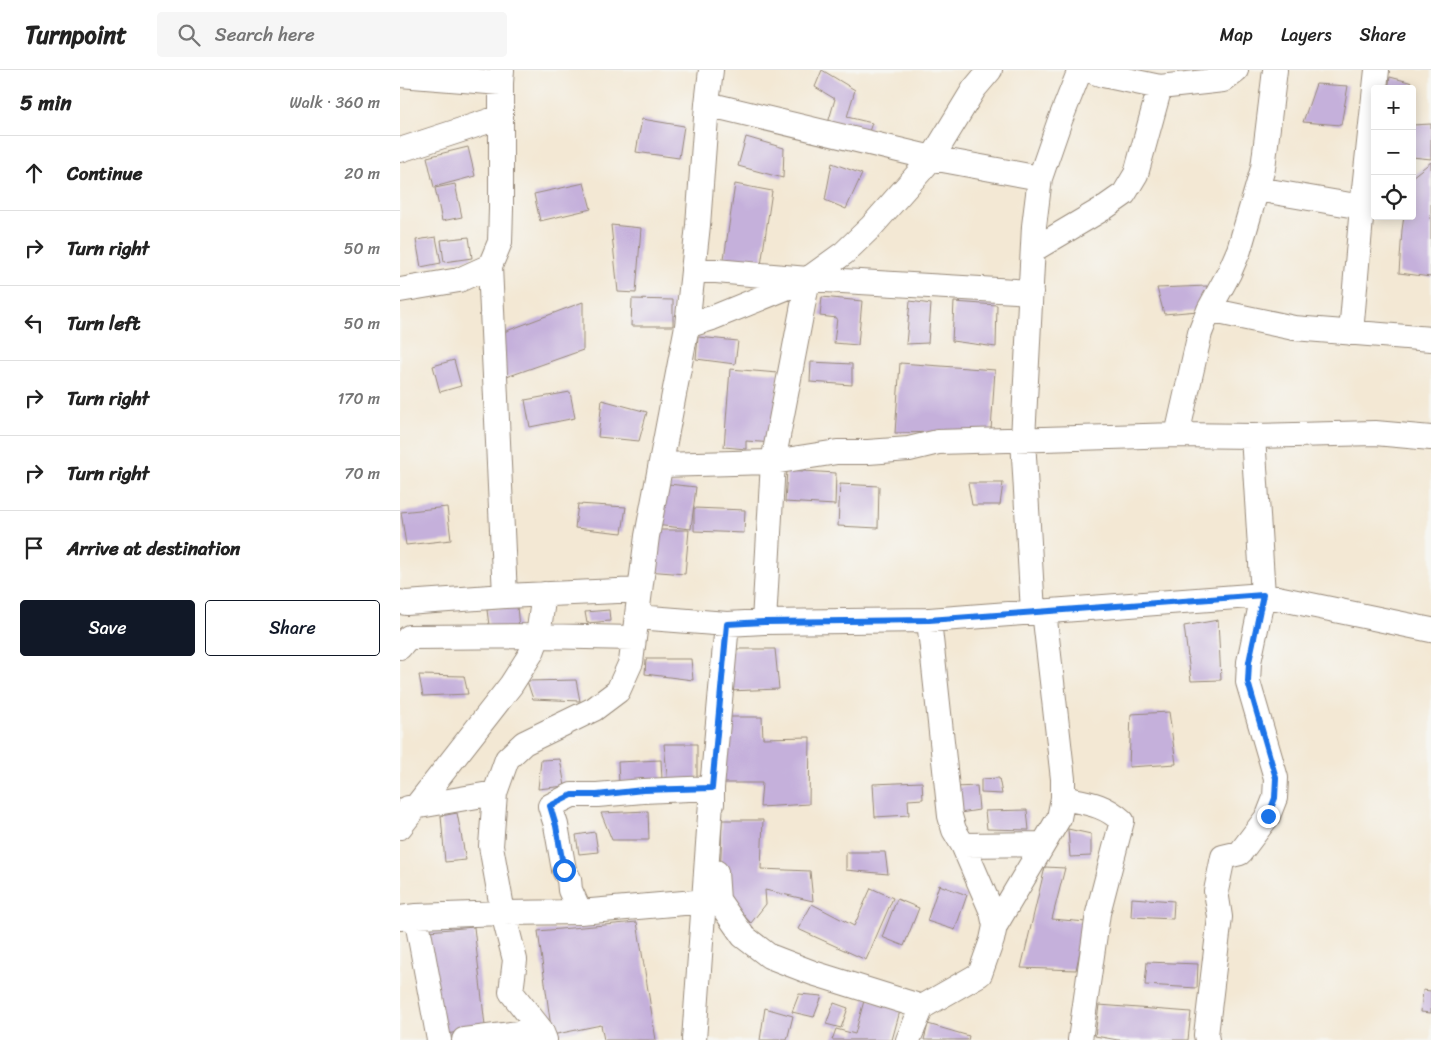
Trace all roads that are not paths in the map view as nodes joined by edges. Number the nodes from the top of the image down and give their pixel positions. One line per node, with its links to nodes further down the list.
1 (711, 70): 11 (street)
2 (990, 70): 14 (street)
3 (1080, 70): 15 (street)
4 (1088, 70): 10 (street)
5 (1236, 70): 10 (street)
6 (1275, 70): 16 (street)
7 (1377, 70): 17 (street)
8 (400, 75): 9 (street)
9 (502, 77): 12 (street)
10 (1160, 87): 18 (street)
11 (707, 104): 14 (street); 20 (street)
12 (501, 117): 13 (street); 19 (street)
13 (400, 150)
14 (932, 158): 15 (street); 21 (street)
15 (1040, 178): 18 (street)
16 (1257, 189): 17 (street); 24 (street)
17 (1362, 207): 26 (street)
18 (1033, 250): 23 (street)
19 (490, 266): 22 (street); 37 (street)
20 (693, 269): 21 (street); 25 (street)
21 (808, 279): 23 (street); 25 (street); 32 (street)
22 (400, 290)
23 (1031, 292): 31 (street)
24 (1209, 310): 26 (street); 28 (street)
25 (687, 326): 33 (street)
26 (1351, 333): 27 (street)
27 (1431, 339)
28 (1177, 435): 29 (street); 31 (street)
29 (1253, 436): 30 (street); 36 (street)
30 (1431, 438)
31 (1024, 439): 32 (street); 39 (street)
32 (773, 462): 33 (street); 41 (street)
33 (661, 465): 34 (street)
34 (640, 590): 35 (street); 43 (street)
35 (544, 594): 37 (street); 45 (street)
36 (1263, 595): 39 (street); 44 (street); 66 (street)
37 (505, 596): 38 (street)
38 (400, 602)
39 (1039, 612): 40 (street); 49 (street)
40 (929, 620): 41 (street); 53 (street)
41 (764, 622): 42 (street)
42 (727, 624): 43 (street); 47 (street)
43 (635, 627): 45 (street); 48 (street)
44 (1431, 630)
45 (538, 636): 46 (street); 50 (street)
46 (400, 648)
47 (712, 788): 54 (street); 55 (street)
48 (495, 792): 50 (street); 56 (street)
49 (1063, 798): 52 (street); 65 (street)
50 (408, 808): 51 (street)
51 (400, 826)
52 (1044, 844): 53 (street); 58 (street)
53 (963, 845): 58 (street)
54 (710, 901): 55 (street); 59 (street); 63 (street)
55 (580, 912): 56 (street)
56 (503, 913): 57 (street); 60 (street)
57 (408, 917): 61 (street)
58 (995, 926): 59 (street)
59 (922, 1007): 64 (street)
60 (543, 1035): 62 (street)
61 (439, 1040)
62 (464, 1040)
63 (694, 1040)
64 (908, 1040)
65 (1080, 1040)
66 (1207, 1040)

